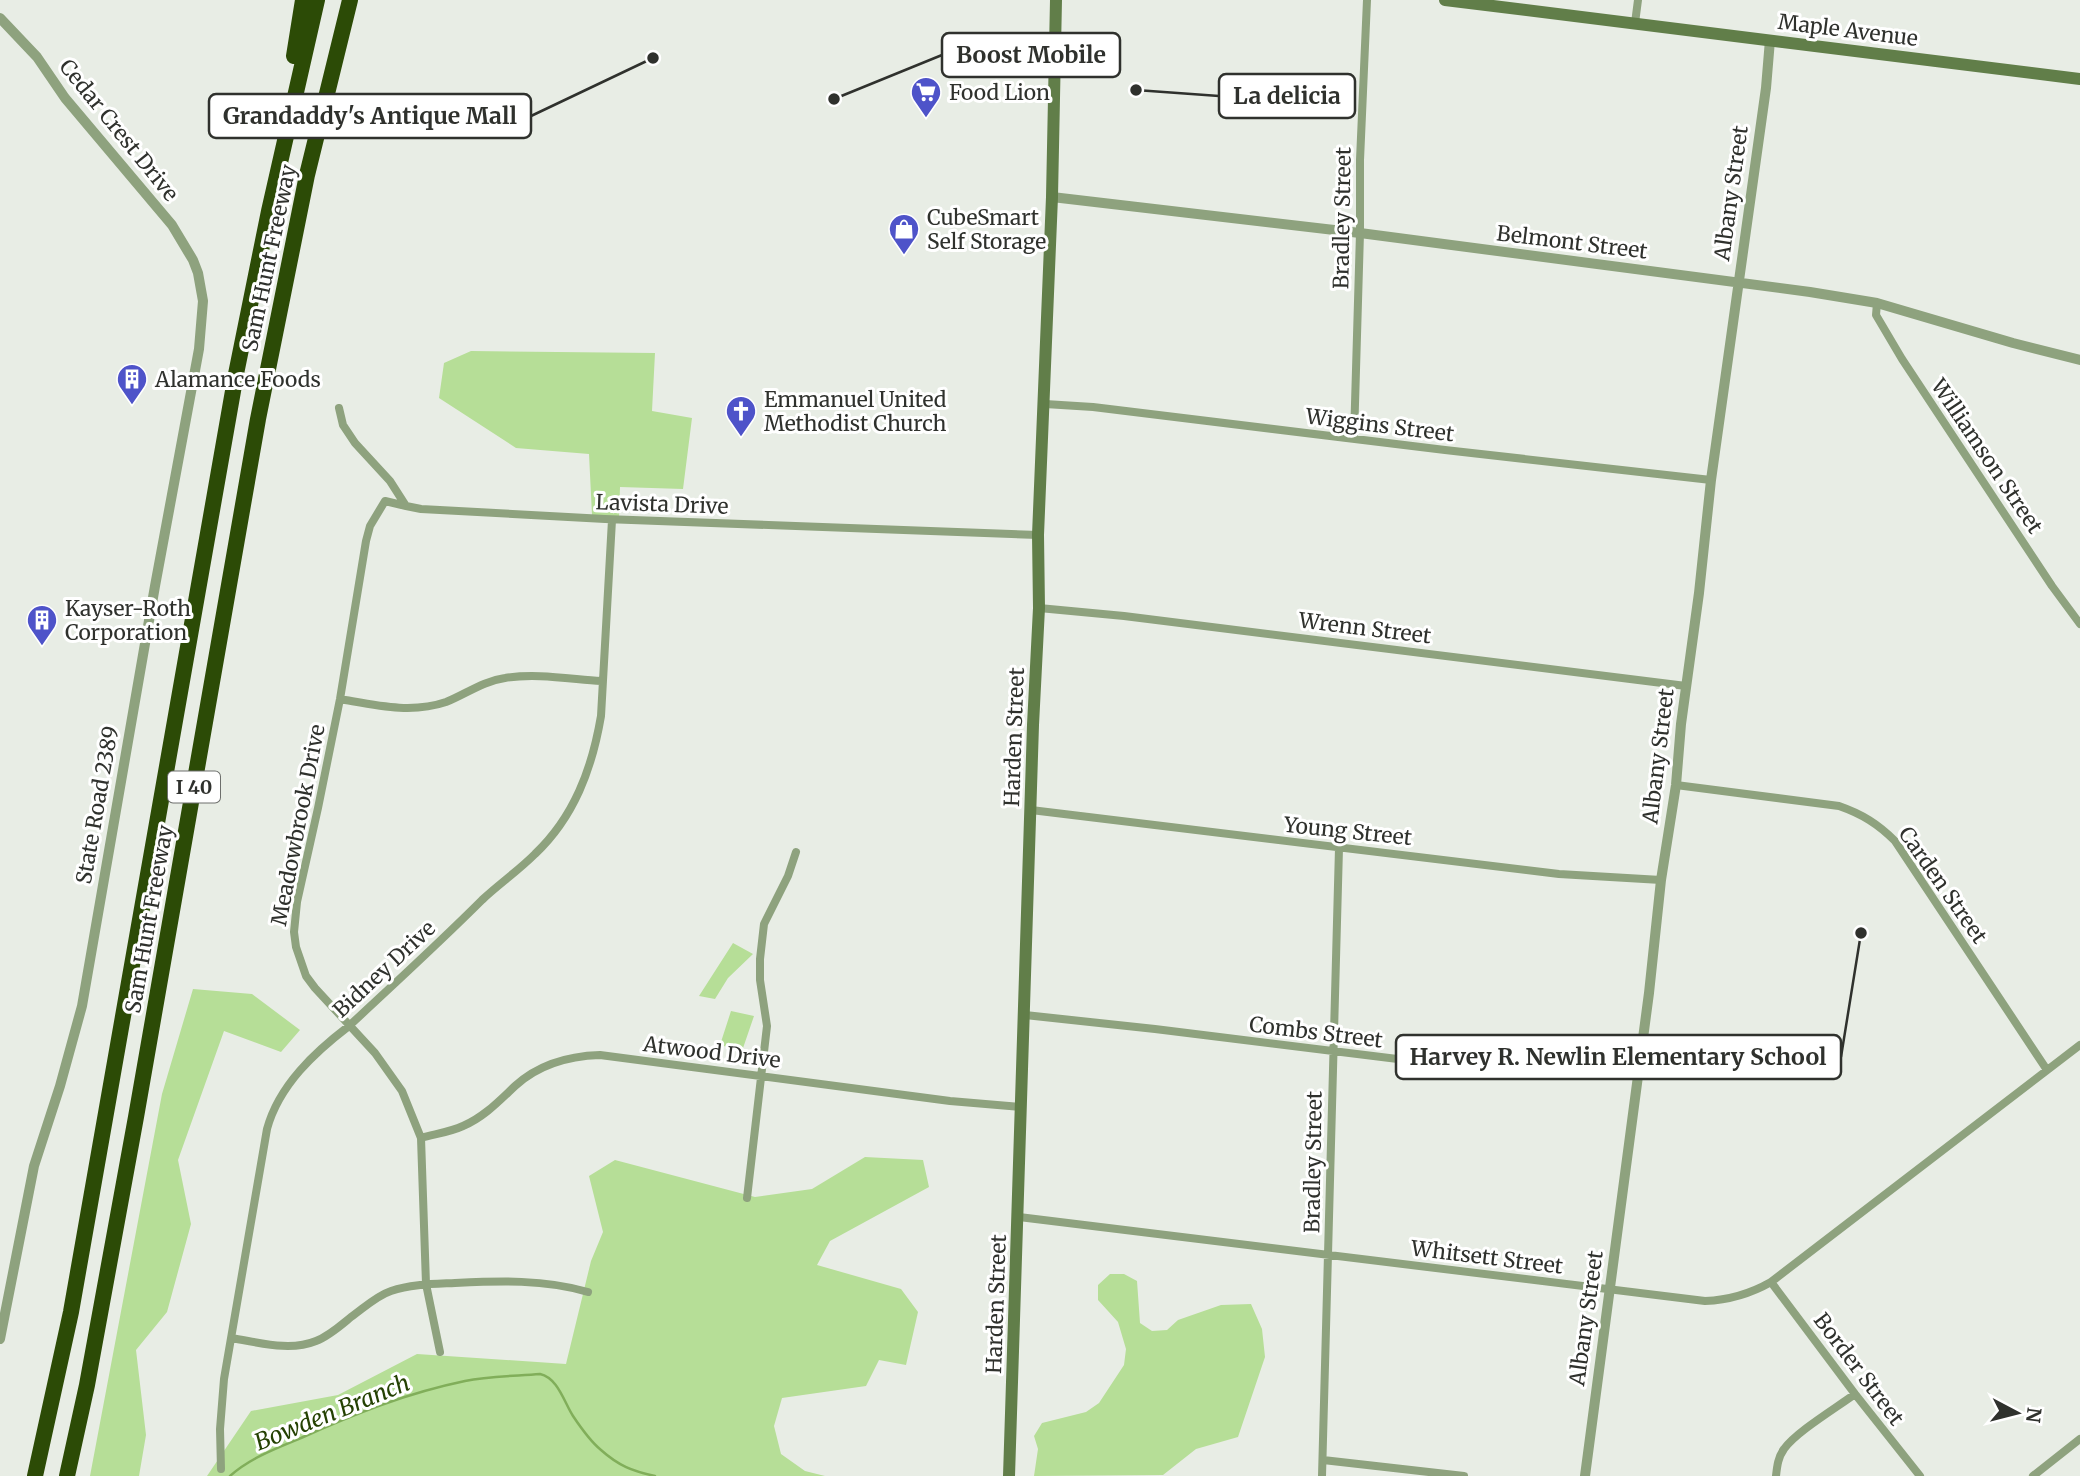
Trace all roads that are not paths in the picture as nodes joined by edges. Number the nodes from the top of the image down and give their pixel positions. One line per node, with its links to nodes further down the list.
1 (303, 0): 13 (highway)
2 (317, 0): 13 (highway, Sam Hunt Freeway / I 40)
3 (350, 0): 60 (highway, Sam Hunt Freeway / I 40)
4 (1056, 0): 12 (main road, Harden Street)
5 (1367, 0): 14 (street, Bradley Street)
6 (1445, 0): 9 (main road, Maple Avenue)
7 (1638, 0): 9 (street)
8 (0, 18): 15 (street, Cedar Crest Drive)
9 (1635, 23): 10 (main road, Maple Avenue)
10 (1770, 40): 11 (main road, Maple Avenue); 16 (street, Albany Street)
11 (2080, 79)
12 (1052, 197): 14 (street, Belmont Street); 19 (main road, Harden Street)
13 (269, 211): 59 (highway, Sam Hunt Freeway / I 40)
14 (1360, 233): 16 (street, Belmont Street); 21 (street, Bradley Street)
15 (198, 273): 53 (street, State Road 2389)
16 (1738, 282): 17 (street, Belmont Street); 22 (street, Albany Street)
17 (1877, 303): 18 (street, Belmont Street); 27 (street, Williamson Street)
18 (2080, 360)
19 (1045, 404): 21 (street, Wiggins Street); 25 (main road, Harden Street)
20 (339, 408): 23 (street)
21 (1354, 438): 22 (street, Wiggins Street)
22 (1711, 480): 29 (street, Albany Street)
23 (406, 506): 24 (street, Lavista Drive); 30 (street, Meadowbrook Drive)
24 (612, 520): 25 (street, Lavista Drive); 28 (street, Bidney Drive)
25 (1038, 535): 26 (main road, Harden Street)
26 (1039, 608): 29 (street, Wrenn Street); 32 (main road, Harden Street)
27 (2080, 624)
28 (601, 681): 30 (street); 37 (street, Bidney Drive)
29 (1686, 686): 31 (street, Albany Street)
30 (340, 699): 37 (street, Meadowbrook Drive)
31 (1676, 785): 35 (street, Albany Street); 41 (street, Carden Street)
32 (1031, 810): 33 (street, Young Street); 36 (main road, Harden Street)
33 (1339, 848): 35 (street, Young Street); 40 (street, Bradley Street)
34 (796, 852): 42 (street)
35 (1661, 880): 39 (street, Albany Street)
36 (1025, 1015): 40 (street, Combs Street); 43 (main road, Harden Street)
37 (349, 1026): 44 (street, Meadowbrook Drive); 52 (street, Bidney Drive)
38 (2080, 1045): 41 (street, Whitsett Street)
39 (1641, 1047): 40 (street, Combs Street); 50 (street, Albany Street)
40 (1334, 1052): 47 (street, Bradley Street)
41 (2047, 1070): 48 (street, Whitsett Street)
42 (762, 1076): 43 (street, Atwood Drive); 44 (street, Atwood Drive); 45 (street)
43 (1021, 1107): 46 (main road, Harden Street)
44 (421, 1138): 49 (street, Meadowbrook Drive)
45 (747, 1198)
46 (1019, 1217): 47 (street, Whitsett Street); 61 (main road, Harden Street)
47 (1328, 1255): 50 (street, Whitsett Street); 57 (street, Bradley Street)
48 (1771, 1282): 50 (street, Whitsett Street); 55 (street, Border Street)
49 (426, 1284): 51 (street); 52 (street); 54 (street, Meadowbrook Drive)
50 (1609, 1289): 64 (street, Albany Street)
51 (588, 1292)
52 (231, 1338): 58 (street, Bidney Drive)
53 (0, 1339)
54 (440, 1352)
55 (1855, 1394): 65 (street); 66 (street, Border Street)
56 (2080, 1439): 67 (street)
57 (1323, 1460): 62 (street, Bradley Street); 63 (street)
58 (220, 1469)
59 (36, 1476)
60 (67, 1476)
61 (1009, 1476)
62 (1322, 1476)
63 (1464, 1476)
64 (1585, 1476)
65 (1776, 1476)
66 (1920, 1476)
67 (2033, 1476)

